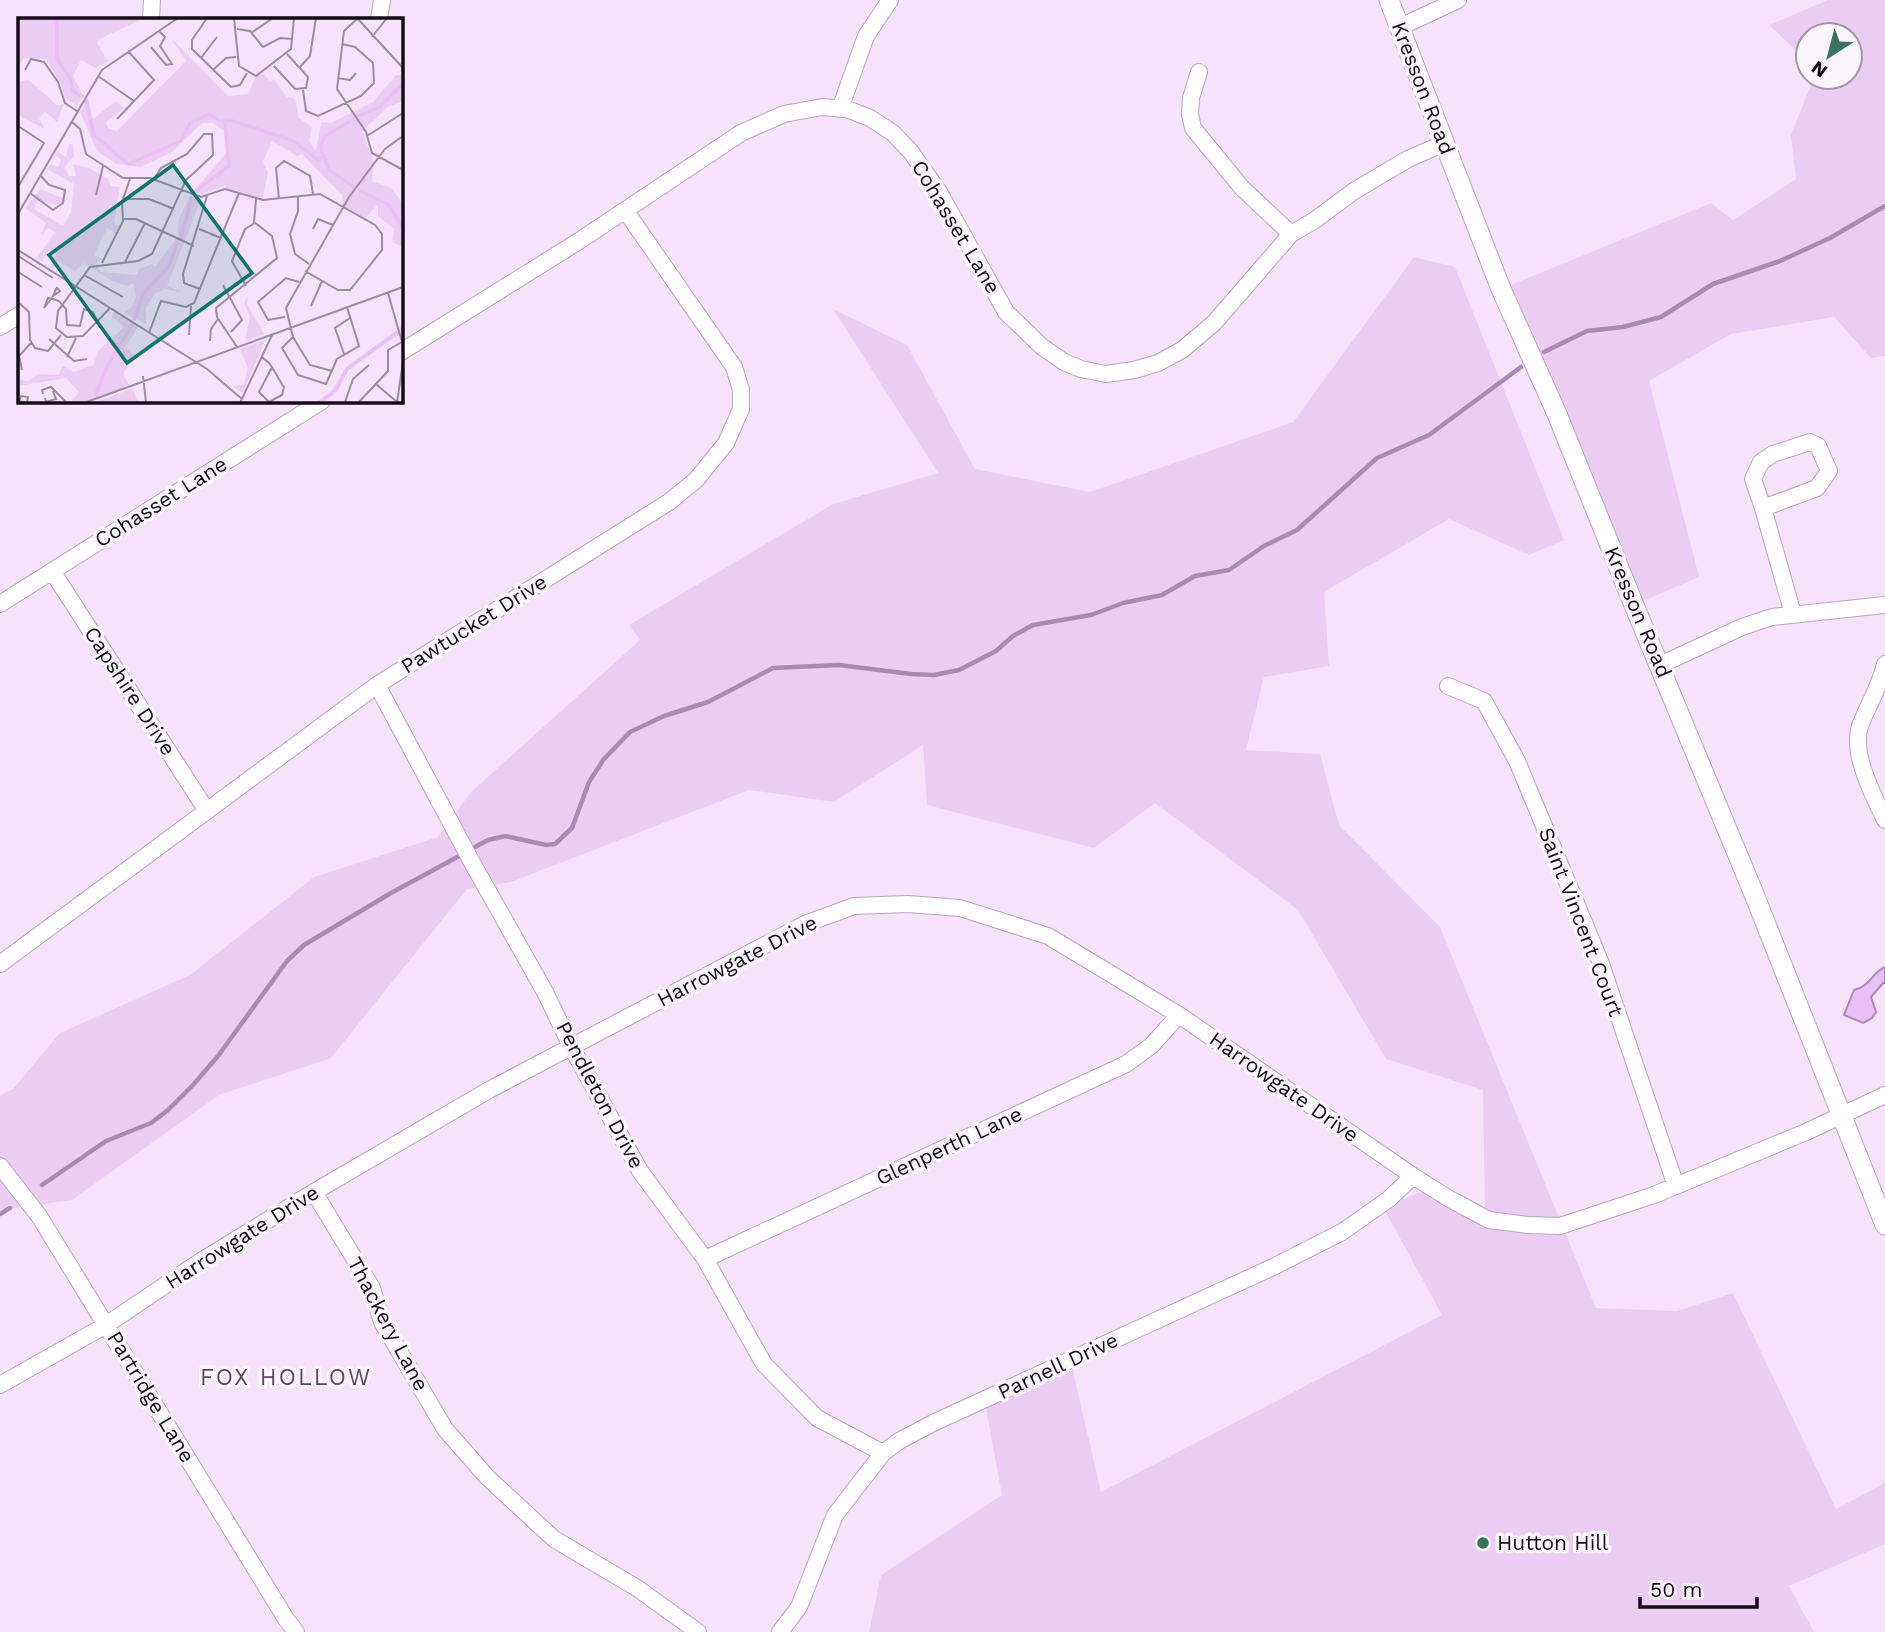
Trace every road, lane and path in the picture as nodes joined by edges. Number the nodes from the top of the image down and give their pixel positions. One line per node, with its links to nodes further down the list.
1 (152, 0): 6 (street)
2 (382, 0): 7 (street)
3 (890, 0): 10 (street)
4 (1389, 0): 8 (street, Kresson Road)
5 (1458, 0): 8 (street)
6 (151, 18)
7 (379, 18)
8 (1400, 27): 11 (street, Kresson Road)
9 (1199, 72): 13 (street)
10 (840, 109): 12 (street, Cohasset Lane); 13 (street, Cohasset Lane)
11 (1445, 143): 13 (street, Cohasset Lane); 24 (street, Kresson Road)
12 (625, 210): 16 (street, Cohasset Lane); 25 (street, Pawtucket Drive)
13 (1291, 234)
14 (18, 316): 15 (street)
15 (0, 327)
16 (402, 351)
17 (320, 402): 19 (street, Cohasset Lane)
18 (1763, 508): 18 (street); 22 (street)
19 (52, 571): 20 (street, Cohasset Lane); 27 (street, Capshire Drive)
20 (0, 604)
21 (1885, 607): 22 (street)
22 (1793, 614): 24 (street)
23 (1885, 664): 28 (street)
24 (1660, 666): 33 (street, Kresson Road)
25 (377, 685): 27 (street, Pawtucket Drive); 31 (street, Pendleton Drive)
26 (1448, 686): 36 (street, Saint Vincent Court)
27 (207, 811): 29 (street, Pawtucket Drive)
28 (1885, 820)
29 (0, 964)
30 (1179, 1015): 31 (street, Harrowgate Drive); 35 (street, Harrowgate Drive); 39 (street, Glenperth Lane)
31 (572, 1048): 37 (street, Harrowgate Drive); 39 (street, Pendleton Drive)
32 (1885, 1096): 33 (street, Harrowgate Drive)
33 (1842, 1116): 36 (street, Harrowgate Drive); 38 (street, Kresson Road)
34 (0, 1166): 40 (street, Partridge Lane)
35 (1413, 1176): 36 (street, Harrowgate Drive); 42 (street, Parnell Drive)
36 (1676, 1186)
37 (314, 1192): 40 (street, Harrowgate Drive); 44 (street, Thackery Lane)
38 (1885, 1225)
39 (705, 1259): 42 (street, Pendleton Drive)
40 (106, 1325): 41 (street, Harrowgate Drive); 43 (street, Partridge Lane)
41 (0, 1385)
42 (883, 1453): 45 (street, Parnell Drive)
43 (293, 1631)
44 (698, 1632)
45 (780, 1632)

